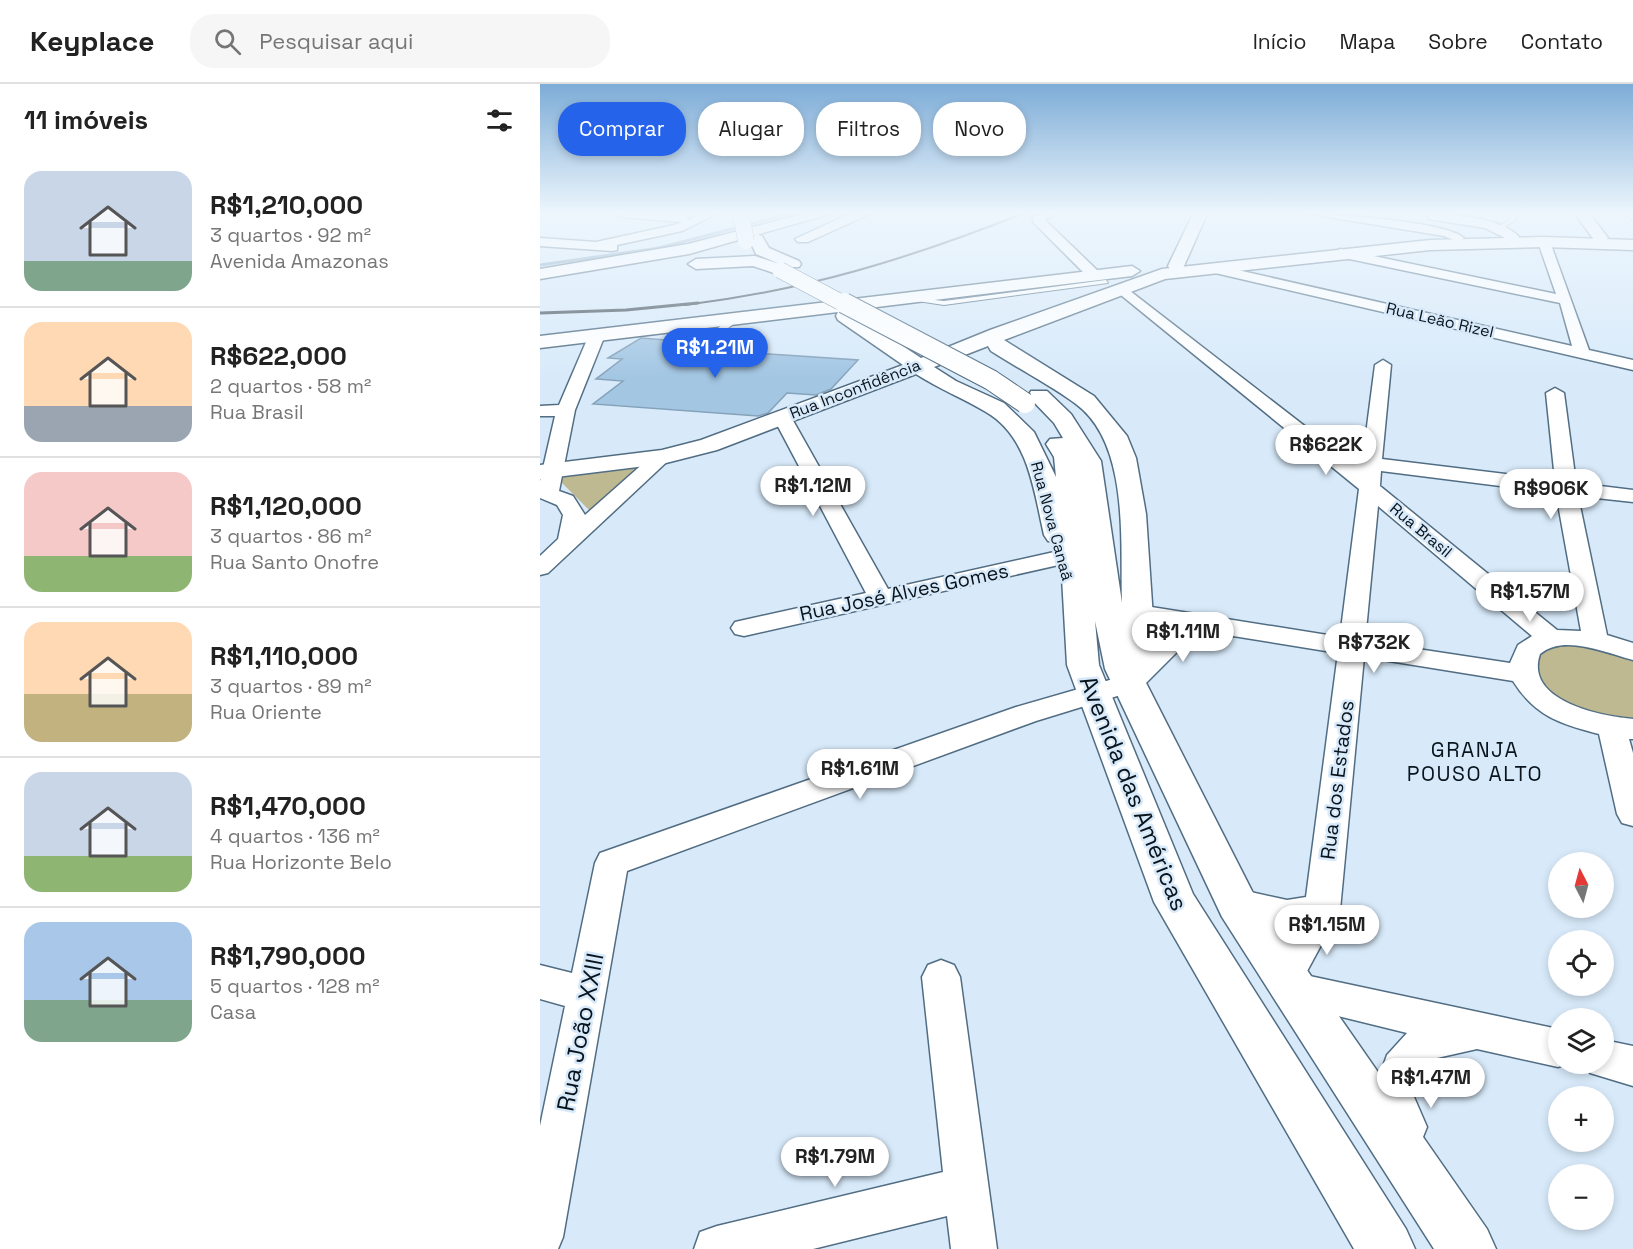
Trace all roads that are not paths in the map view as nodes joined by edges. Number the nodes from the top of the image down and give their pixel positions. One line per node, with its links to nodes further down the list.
1 (574, 268): 11 (main road)
2 (671, 268): 13 (main road)
3 (789, 268): 28 (main road, bridge)
4 (1093, 268): 12 (street, Rua Brasil)
5 (1181, 268): 10 (main road)
6 (1203, 268): 10 (main road)
7 (1213, 268): 21 (street, Rua Leão Rizel)
8 (1414, 268): 15 (street)
9 (1555, 268): 15 (street)
10 (1169, 270): 12 (main road, Rua Inconfidência); 12 (main road)
11 (540, 274)
12 (1107, 281): 14 (main road); 17 (main road, Rua Inconfidência); 33 (street, Rua Brasil)
13 (540, 285)
14 (894, 298): 16 (main road); 22 (main road, Rua Nova Canaã)
15 (1566, 300): 21 (street)
16 (737, 318): 18 (main road); 20 (lane)
17 (997, 334): 22 (main road, Rua Inconfidência); 41 (main road, Avenida das Américas)
18 (597, 335): 19 (main road); 29 (street)
19 (540, 342)
20 (705, 342)
21 (1582, 353): 24 (street, Rua Leão Rizel)
22 (919, 365): 25 (main road, Rua Inconfidência); 26 (main road, Rua Nova Canaã)
23 (1383, 365): 33 (street, Rua dos Estados)
24 (1633, 365)
25 (874, 382): 26 (main road); 31 (main road, Rua Inconfidência)
26 (948, 386): 38 (main road, Rua Nova Canaã)
27 (1555, 393): 35 (street)
28 (1032, 399): 42 (main road, Avenida das Américas); 50 (main road, Avenida das Américas)
29 (566, 410): 30 (street); 34 (street)
30 (540, 411)
31 (782, 417): 32 (main road, Rua Inconfidência); 40 (street)
32 (662, 457): 34 (main road, Rua Inconfidência); 37 (street)
33 (1371, 476): 35 (street); 45 (street, Rua Brasil); 47 (street, Rua dos Estados)
34 (546, 481): 37 (street)
35 (1566, 489): 36 (street); 46 (street)
36 (1633, 496)
37 (569, 541): 39 (street)
38 (1063, 557): 40 (street, Rua José Alves Gomes); 42 (main road, Rua Nova Canaã)
39 (540, 568)
40 (880, 597): 43 (street, Rua José Alves Gomes)
41 (1139, 613): 44 (street); 50 (main road, Avenida das Américas)
42 (1079, 623): 50 (main road, Avenida das Américas)
43 (744, 628)
44 (1229, 629): 47 (street); 50 (street)
45 (1552, 639): 46 (street); 49 (street)
46 (1595, 639): 48 (street)
47 (1352, 648): 49 (street); 56 (street, Rua dos Estados)
48 (1633, 652)
49 (1524, 674): 51 (street)
50 (1115, 682): 53 (main road, Avenida das Américas); 54 (main road, Avenida das Américas); 60 (street, Rua João XXIII)
51 (1623, 729): 52 (street)
52 (1633, 814)
53 (1206, 841): 54 (main road); 55 (main road, Avenida das Américas)
54 (1156, 855): 70 (main road, Avenida das Américas)
55 (1237, 904): 56 (street); 59 (main road, Avenida das Américas)
56 (1322, 910): 59 (street, Rua dos Estados)
57 (941, 977): 65 (street)
58 (540, 982): 60 (street)
59 (1290, 983): 61 (street); 66 (main road, Avenida das Américas)
60 (587, 994): 67 (street, Rua João XXIII)
61 (1486, 1031): 62 (street); 66 (street)
62 (1548, 1046)
63 (1614, 1061): 64 (street)
64 (1633, 1066)
65 (967, 1190): 68 (street); 69 (street)
66 (1440, 1209): 71 (main road, Avenida das Américas)
67 (540, 1237)
68 (717, 1249)
69 (974, 1249)
70 (1386, 1249)
71 (1467, 1249)

